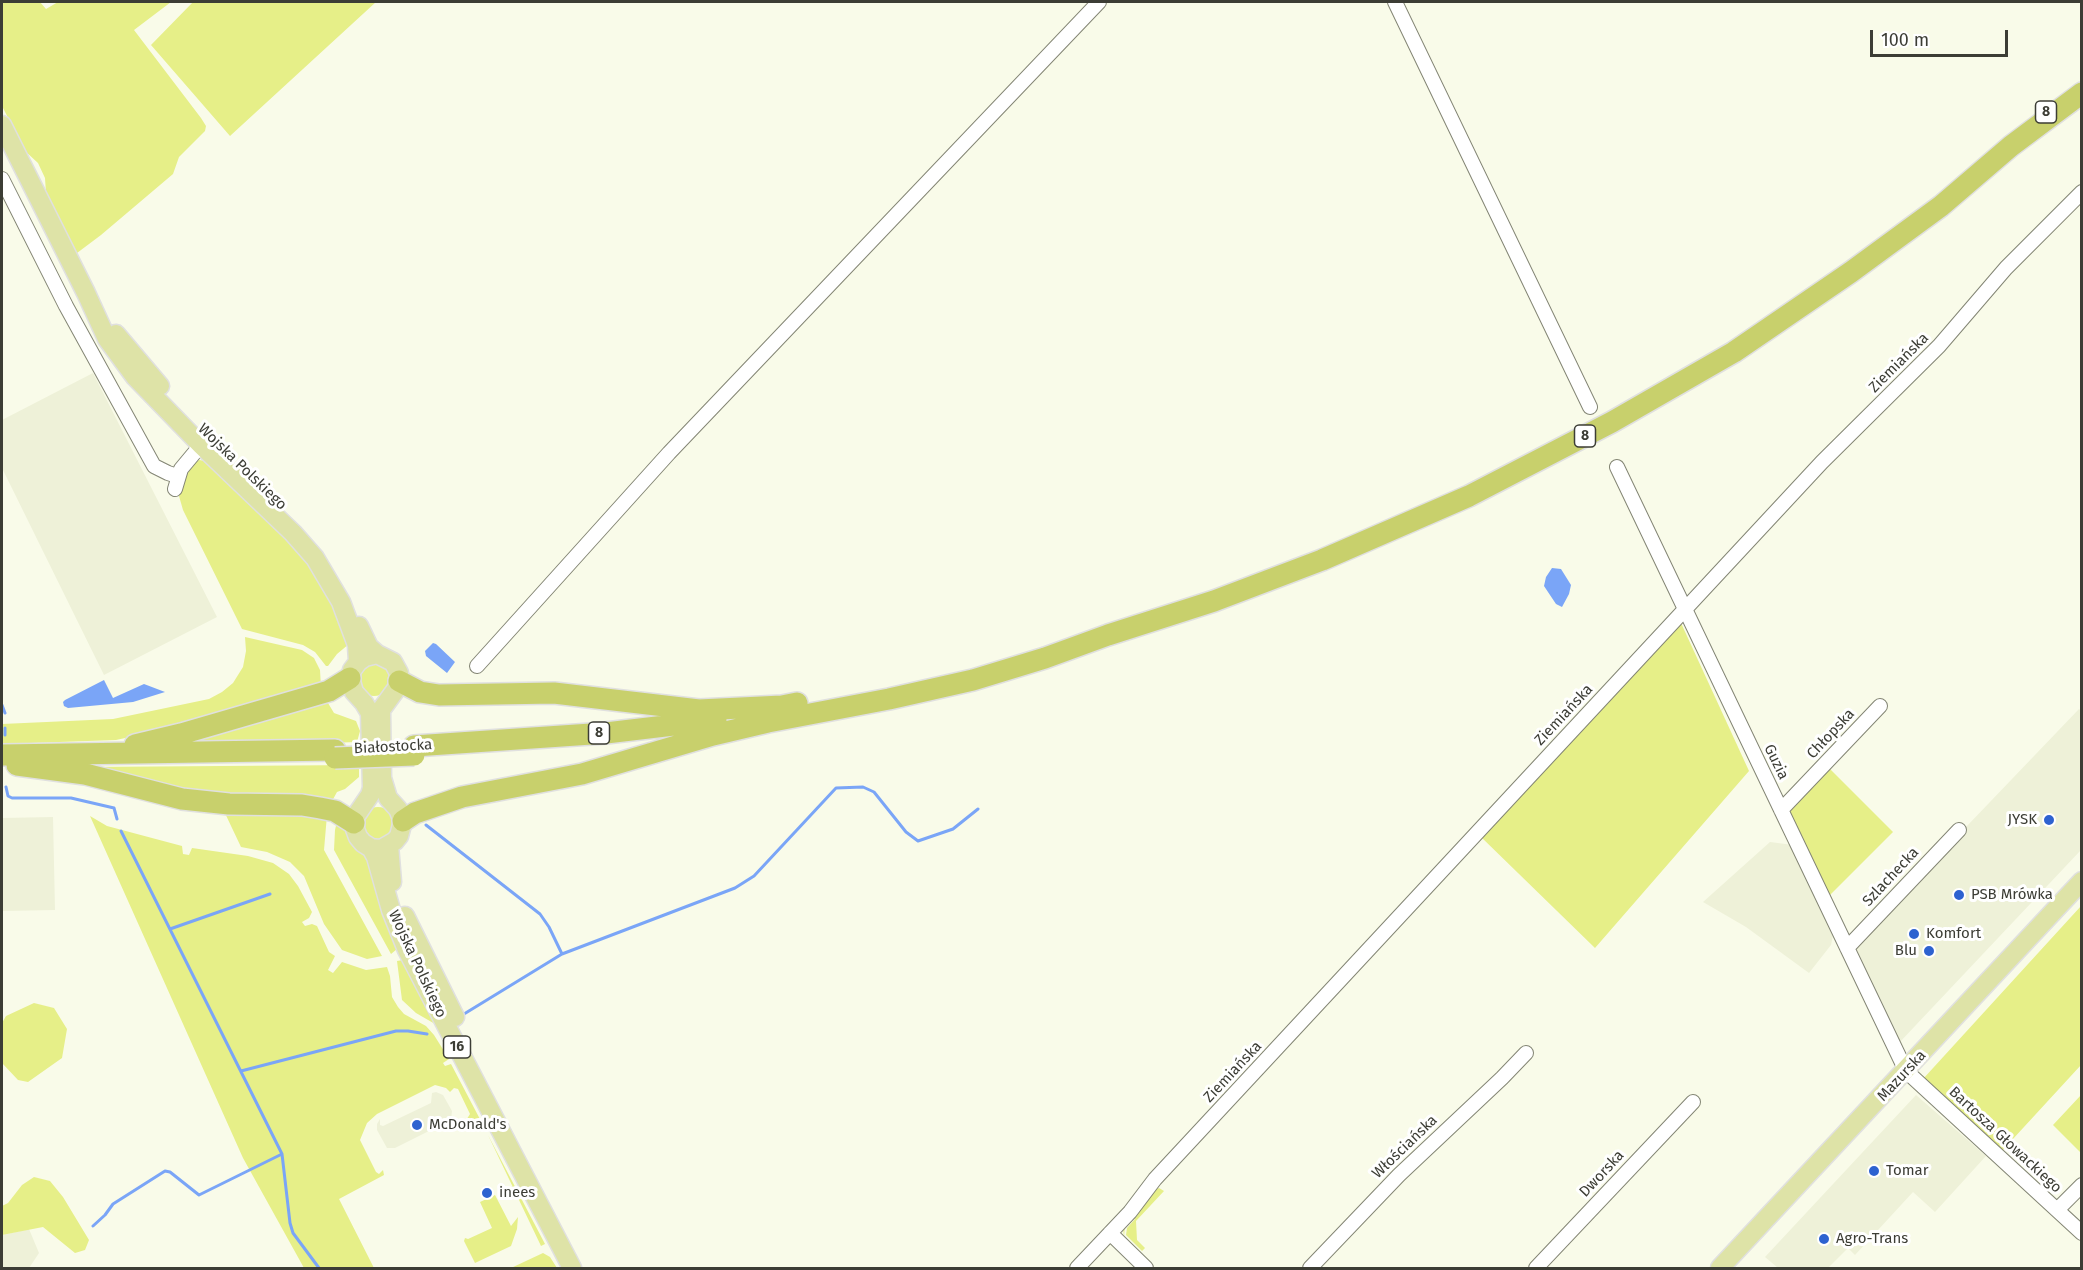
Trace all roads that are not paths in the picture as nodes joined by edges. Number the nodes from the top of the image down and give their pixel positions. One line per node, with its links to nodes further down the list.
1 (1099, 2): 15 (street)
2 (1395, 2): 9 (street)
3 (2082, 78): 6 (highway, 8)
4 (2082, 93): 6 (highway, 8)
5 (2, 125): 10 (main road, Wojska Polskiego)
6 (2011, 146): 13 (highway, 8)
7 (2, 179): 10 (street)
8 (2082, 192): 12 (street, Ziemiańska)
9 (1590, 407)
10 (205, 440): 14 (main road, Wojska Polskiego); 16 (main road, Wojska Polskiego)
11 (1617, 467): 12 (street, Guzia)
12 (1684, 610): 26 (street, Guzia); 40 (street, Ziemiańska)
13 (1108, 635): 18 (highway, 8); 21 (highway, 8)
14 (377, 654): 16 (main road); 17 (main road, Wojska Polskiego)
15 (477, 666)
16 (354, 670): 20 (main road, Wojska Polskiego); 23 (highway)
17 (399, 681): 18 (highway); 20 (main road)
18 (782, 706): 22 (highway, Białostocka / 8)
19 (1880, 706): 26 (street, Chłopska)
20 (375, 719): 27 (main road); 28 (main road)
21 (768, 722): 22 (highway, Białostocka / 8); 27 (highway)
22 (414, 750): 24 (highway, Białostocka / 8, bridge)
23 (84, 754): 24 (highway, Białostocka / 8); 25 (highway, Białostocka / 8)
24 (335, 754): 25 (highway, Białostocka / 8)
25 (7, 762): 28 (highway)
26 (1781, 810): 33 (street, Guzia)
27 (403, 821): 30 (main road)
28 (354, 823): 31 (main road, 16)
29 (1959, 830): 33 (street, Szlachecka)
30 (389, 845): 31 (main road); 37 (main road, Wojska Polskiego / 16)
31 (370, 848): 37 (main road, Wojska Polskiego / 16)
32 (2082, 881): 35 (main road, Mazurska)
33 (1848, 948): 35 (street, Guzia)
34 (1526, 1053): 46 (street, Włościańska)
35 (1906, 1071): 39 (street, Bartosza Głowackiego); 48 (main road, Mazurska)
36 (1693, 1102): 47 (street, Dworska)
37 (501, 1121): 42 (main road, Wojska Polskiego / 16); 43 (main road, Wojska Polskiego / 16)
38 (2082, 1185): 39 (street)
39 (2057, 1210): 41 (street, Bartosza Głowackiego)
40 (1110, 1233): 44 (street, Ziemiańska); 45 (street)
41 (2082, 1233)
42 (572, 1269)
43 (577, 1269)
44 (1077, 1269)
45 (1146, 1269)
46 (1310, 1269)
47 (1536, 1269)
48 (1720, 1269)

